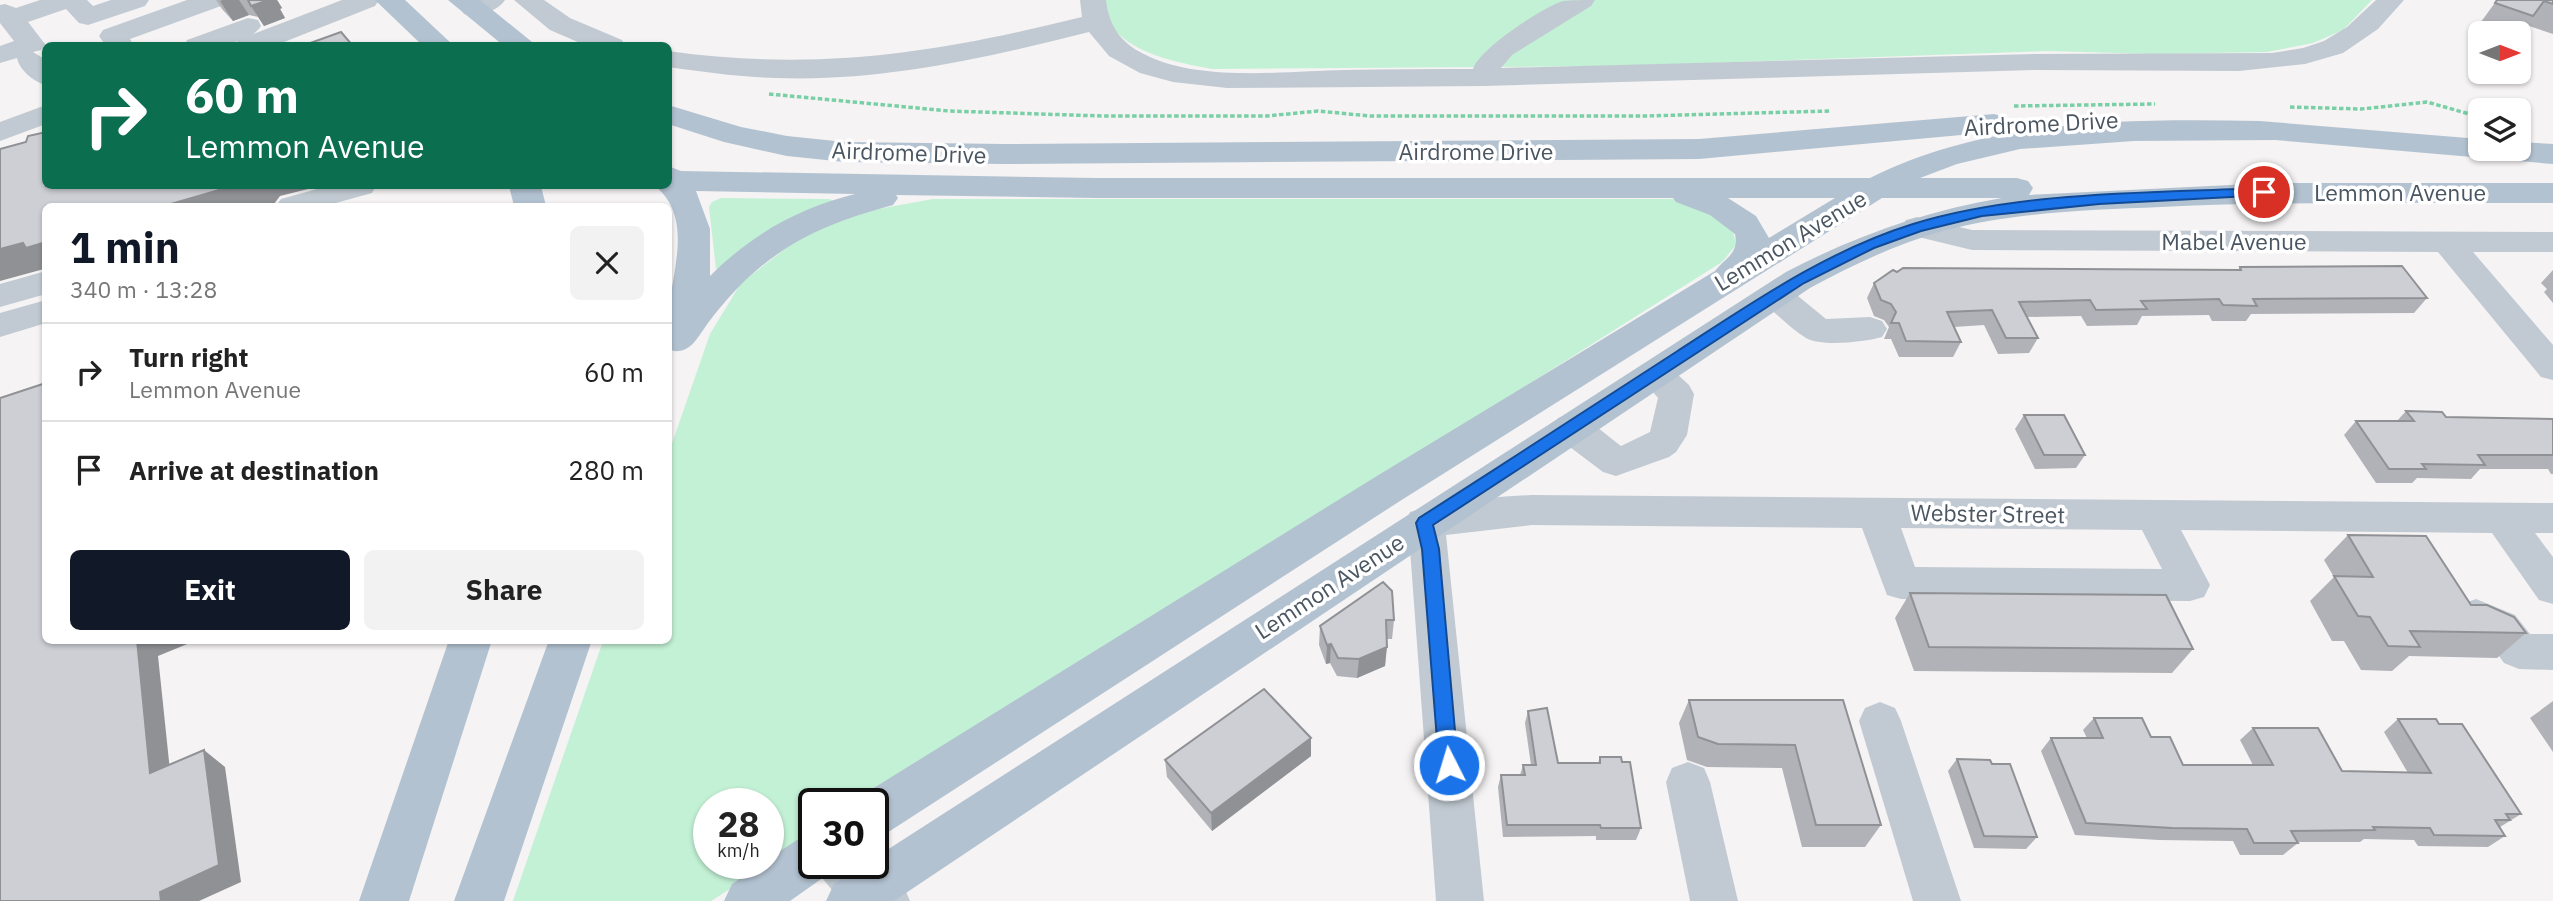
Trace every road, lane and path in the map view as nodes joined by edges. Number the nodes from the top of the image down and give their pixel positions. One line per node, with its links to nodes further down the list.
1 (66, 0): 13 (street)
2 (72, 0): 3 (street)
3 (136, 0)
4 (212, 0): 17 (street)
5 (366, 0): 14 (street)
6 (389, 0): 16 (main road)
7 (527, 0): 20 (street)
8 (1582, 0): 23 (street)
9 (2391, 0): 23 (street)
10 (315, 2): 14 (street)
11 (476, 3): 16 (main road); 19 (main road)
12 (1095, 11): 22 (street); 23 (street)
13 (6, 17): 21 (street)
14 (291, 30): 15 (street)
15 (248, 36): 18 (street)
16 (430, 37)
17 (118, 42)
18 (217, 42)
19 (519, 42)
20 (603, 42)
21 (0, 55)
22 (672, 60)
23 (1484, 78)
24 (763, 93): 27 (path)
25 (2156, 104): 26 (path)
26 (2007, 106)
27 (1842, 111)
28 (2468, 113): 31 (path)
29 (672, 115): 31 (main road, Airdrome Drive)
30 (42, 116): 32 (street)
31 (2287, 119): 33 (main road, Lemmon Avenue); 38 (main road, Lemmon Avenue)
32 (0, 132)
33 (2553, 154)
34 (672, 179): 36 (main road, Airdrome Drive)
35 (672, 182): 53 (main road)
36 (945, 187): 37 (main road, Airdrome Drive); 53 (main road)
37 (1643, 187): 38 (main road, Airdrome Drive); 46 (main road)
38 (1875, 188): 40 (main road, Airdrome Drive); 46 (main road, Lemmon Avenue)
39 (351, 189): 42 (street)
40 (2264, 192): 41 (main road, Lemmon Avenue); 43 (main road, Lemmon Avenue)
41 (2553, 193)
42 (302, 203)
43 (1917, 227): 44 (street, Mabel Avenue); 48 (main road, Lemmon Avenue)
44 (2447, 242): 45 (street, Mabel Avenue); 54 (street)
45 (2553, 242)
46 (1726, 279): 57 (main road, Lemmon Avenue)
47 (42, 283): 49 (street)
48 (1775, 295): 52 (street); 55 (main road, Lemmon Avenue)
49 (0, 296)
50 (42, 312): 51 (street)
51 (0, 325)
52 (1870, 329)
53 (673, 353)
54 (2553, 368)
55 (1656, 374): 56 (main road, Lemmon Avenue); 56 (street)
56 (1571, 428): 62 (main road, Lemmon Avenue)
57 (1386, 490): 62 (main road); 70 (main road, Lemmon Avenue)
58 (1876, 511): 59 (street, Webster Street); 59 (street); 62 (street, Webster Street)
59 (2154, 516): 60 (street, Webster Street)
60 (2503, 518): 61 (street, Webster Street); 63 (street)
61 (2553, 518)
62 (1424, 523): 72 (main road, Lemmon Avenue); 76 (street)
63 (2553, 588)
64 (2452, 591): 67 (street)
65 (470, 644): 73 (main road)
66 (570, 644): 74 (main road)
67 (2536, 651)
68 (1880, 721): 78 (street)
69 (1688, 782): 77 (street)
70 (889, 805)
71 (798, 867): 75 (main road)
72 (860, 889)
73 (384, 901)
74 (479, 901)
75 (748, 901)
76 (1460, 901)
77 (1714, 901)
78 (1937, 901)

